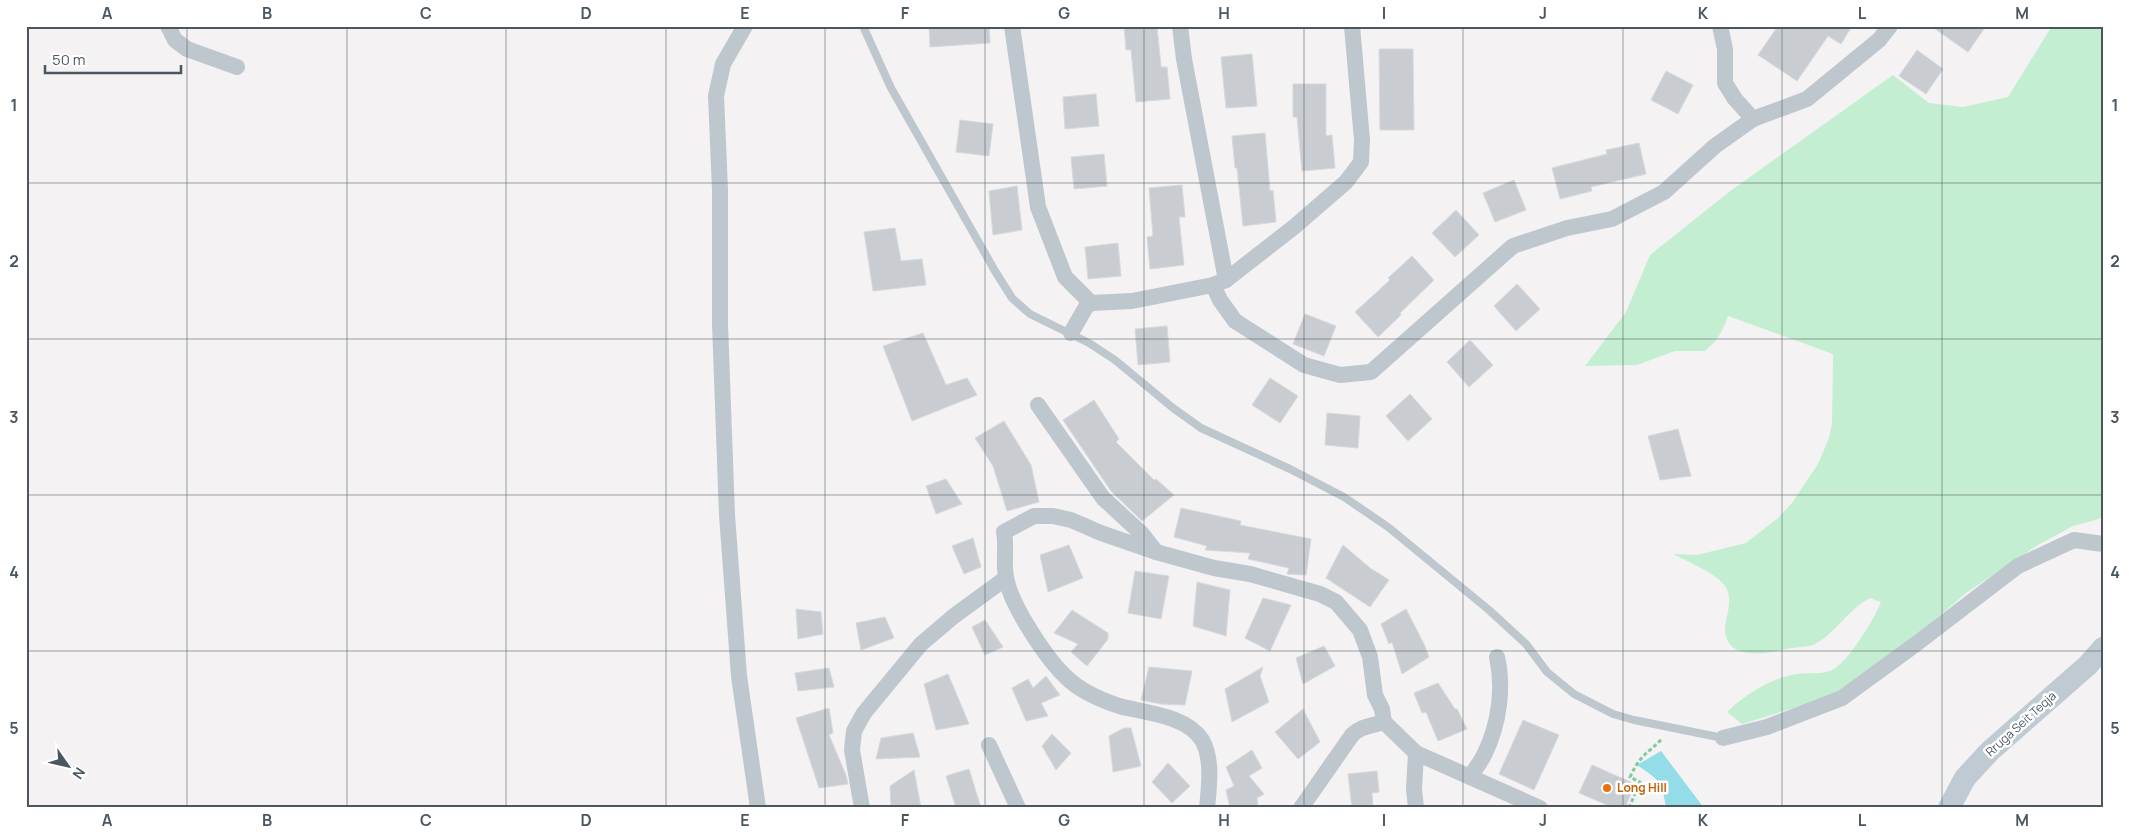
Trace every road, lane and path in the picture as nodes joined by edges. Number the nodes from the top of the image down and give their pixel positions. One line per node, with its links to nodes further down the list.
1 (168, 26): 9 (street)
2 (745, 26): 26 (street)
3 (863, 26): 13 (lane)
4 (1012, 26): 12 (street)
5 (1180, 26): 11 (street)
6 (1352, 26): 11 (street)
7 (1720, 26): 10 (street)
8 (1890, 26): 10 (street)
9 (237, 67)
10 (1753, 119): 11 (street)
11 (1219, 282): 12 (street)
12 (1091, 303): 13 (street)
13 (1070, 333): 22 (lane)
14 (1038, 405): 16 (street)
15 (2103, 544): 22 (street)
16 (1156, 552): 17 (street); 20 (street)
17 (1006, 578): 27 (street); 29 (street)
18 (2103, 648): 34 (main road, Rruga Seit Teqja)
19 (1497, 657): 25 (street)
20 (1384, 722): 24 (street); 30 (street)
21 (1664, 737): 33 (path)
22 (1723, 738)
23 (989, 745): 28 (street)
24 (1416, 753): 25 (street); 31 (street)
25 (1470, 777): 32 (street)
26 (758, 808)
27 (862, 808)
28 (1018, 808)
29 (1207, 808)
30 (1301, 808)
31 (1416, 808)
32 (1540, 808)
33 (1629, 808)
34 (1949, 808)

